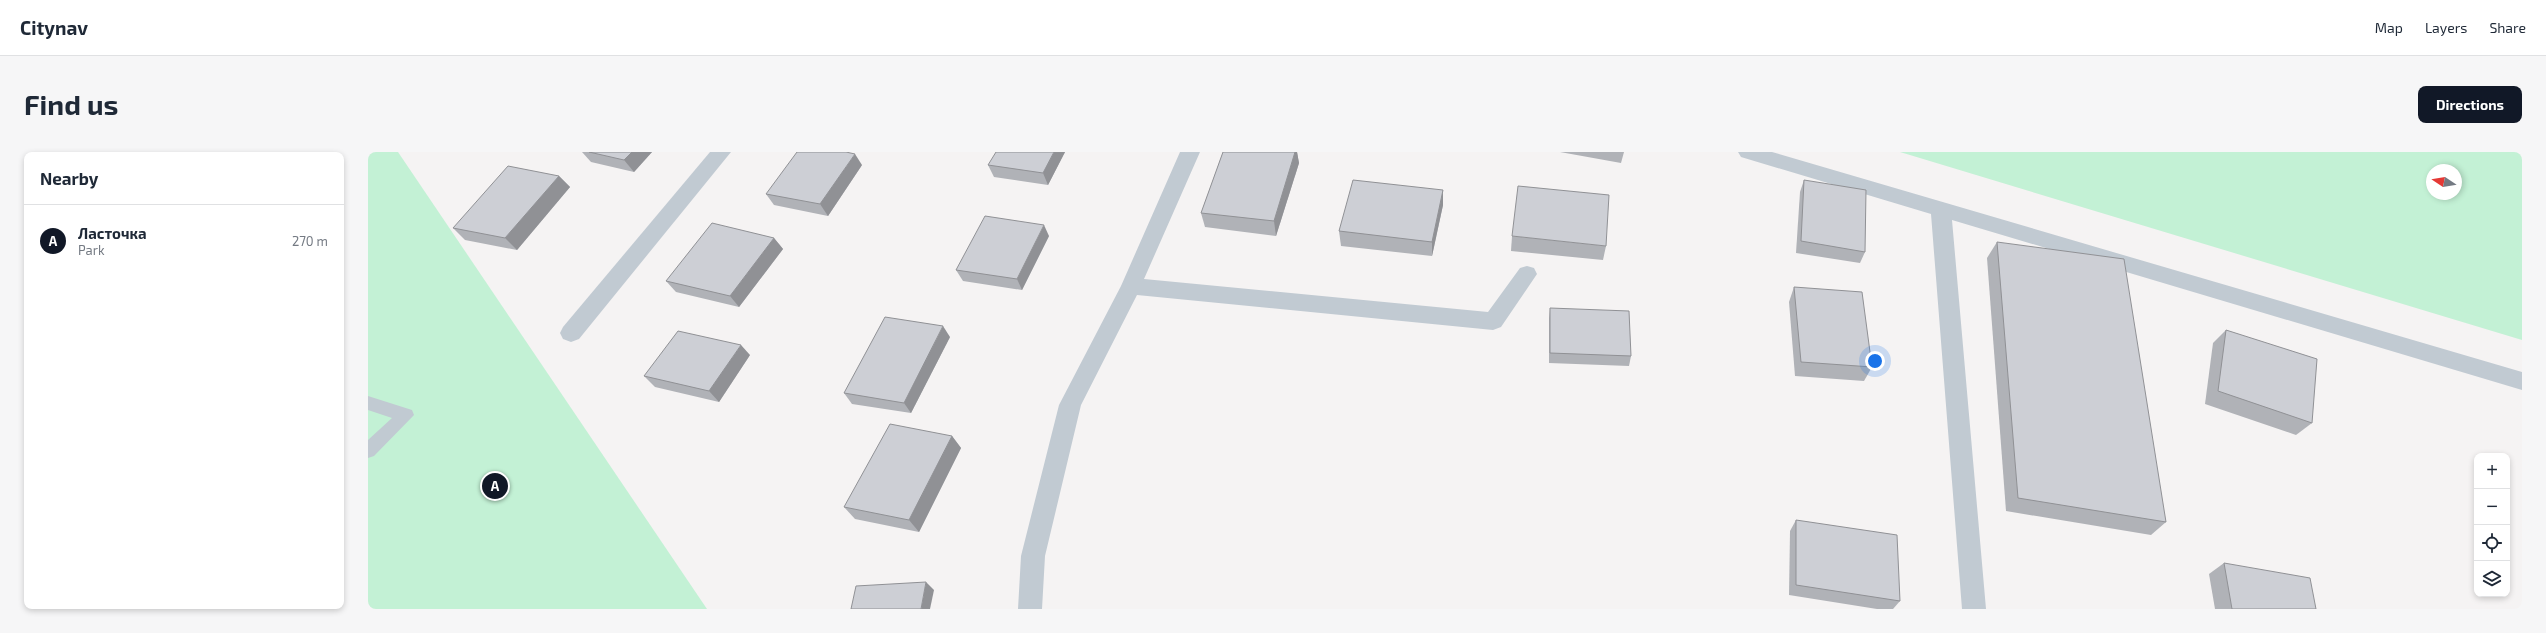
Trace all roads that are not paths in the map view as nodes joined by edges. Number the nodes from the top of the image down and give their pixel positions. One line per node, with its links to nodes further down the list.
1 (721, 152): 7 (street)
2 (1190, 152): 6 (street)
3 (1748, 152): 4 (street)
4 (1941, 210): 8 (street); 12 (street)
5 (1527, 274): 6 (street)
6 (1131, 286): 11 (street)
7 (571, 333)
8 (2522, 381)
9 (368, 403): 10 (lane)
10 (368, 451)
11 (1030, 609)
12 (1974, 609)

